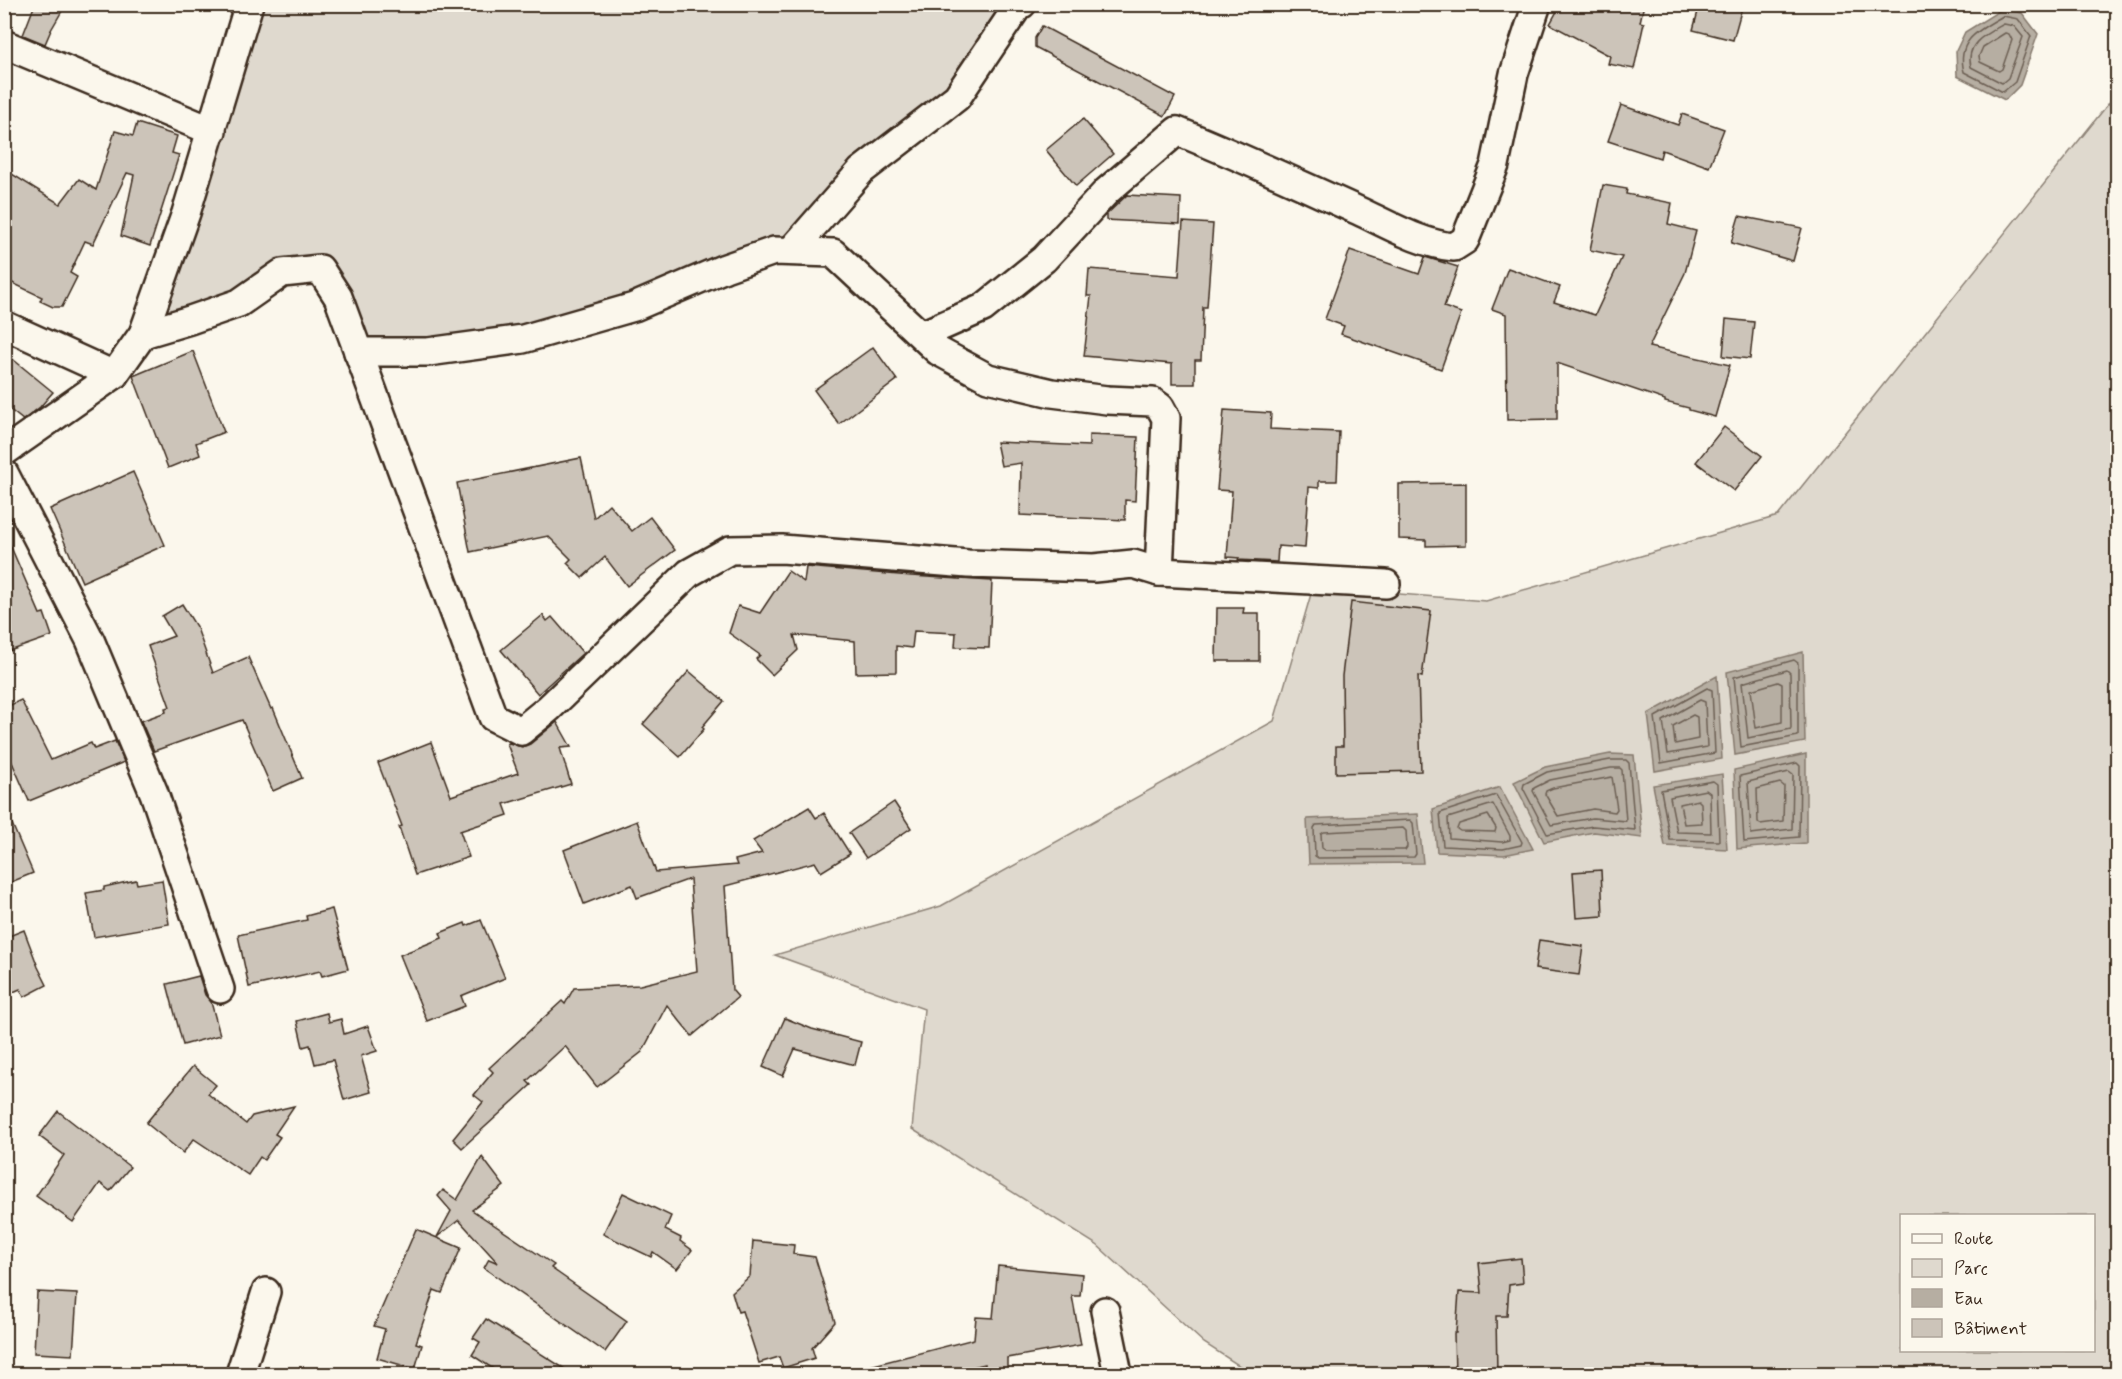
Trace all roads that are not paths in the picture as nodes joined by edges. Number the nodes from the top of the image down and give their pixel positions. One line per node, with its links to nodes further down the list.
1 (249, 4): 5 (street)
2 (1022, 4): 6 (street)
3 (1537, 4): 9 (street)
4 (4, 44): 5 (street)
5 (212, 131): 8 (street)
6 (792, 250): 9 (street); 10 (street)
7 (4, 325): 11 (street)
8 (143, 334): 10 (street); 11 (street)
9 (922, 335): 14 (street)
10 (358, 352): 14 (street)
11 (114, 375): 12 (street)
12 (4, 452)
13 (4, 473): 16 (street)
14 (1160, 572): 15 (street)
15 (1386, 584)
16 (220, 989)
17 (266, 1292): 19 (street)
18 (1105, 1311): 20 (street)
19 (240, 1374)
20 (1118, 1374)

